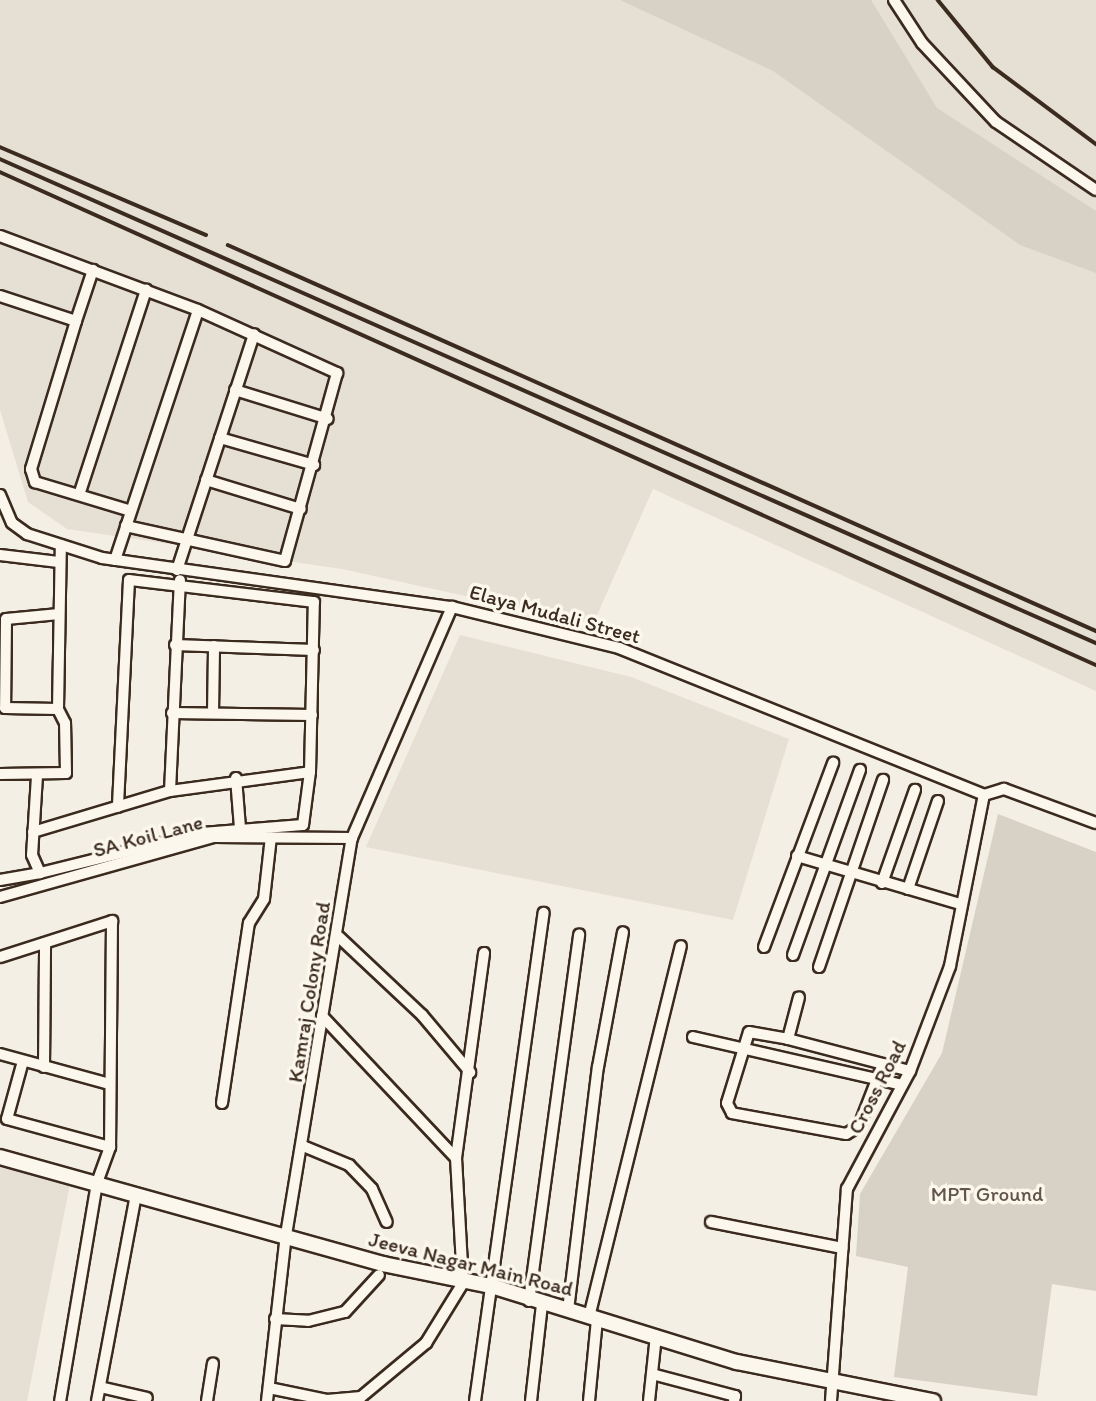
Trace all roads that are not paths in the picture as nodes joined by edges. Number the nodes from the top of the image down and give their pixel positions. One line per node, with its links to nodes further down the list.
1 (894, 0): 2 (street)
2 (1096, 190)
3 (0, 236): 4 (street)
4 (93, 270): 5 (street); 8 (street)
5 (146, 290): 7 (street); 15 (street)
6 (0, 296): 8 (street)
7 (198, 310): 9 (street); 18 (street)
8 (76, 321): 15 (street)
9 (254, 334): 10 (street); 11 (street)
10 (235, 390): 11 (street); 12 (street)
11 (328, 419): 13 (street)
12 (220, 438): 13 (street); 14 (street)
13 (314, 465): 17 (street)
14 (206, 480): 17 (street); 20 (street)
15 (80, 492): 18 (street)
16 (0, 495): 21 (street, Elaya Mudali Street)
17 (301, 509): 20 (street)
18 (131, 511): 19 (street)
19 (127, 526): 20 (street); 23 (street)
20 (187, 539): 25 (street)
21 (61, 545): 23 (street, Elaya Mudali Street); 24 (street)
22 (0, 555): 24 (street)
23 (115, 560): 25 (street, Elaya Mudali Street)
24 (59, 562): 28 (street)
25 (179, 571): 26 (street); 27 (street, Elaya Mudali Street)
26 (180, 586): 31 (street); 33 (street); 50 (street)
27 (452, 607): 48 (street, Elaya Mudali Street); 55 (street, Kamraj Colony Road)
28 (59, 614): 29 (street); 35 (street)
29 (3, 618): 30 (street)
30 (2, 637): 34 (street)
31 (175, 645): 32 (street); 36 (street)
32 (214, 646): 33 (street); 37 (street)
33 (314, 650): 38 (street)
34 (2, 708): 35 (street)
35 (58, 709): 43 (street)
36 (172, 713): 37 (street); 47 (street)
37 (213, 713): 38 (street)
38 (312, 715): 41 (street)
39 (833, 764): 56 (street)
40 (860, 770): 57 (street)
41 (310, 772): 44 (street); 52 (street)
42 (0, 774): 43 (street)
43 (37, 776): 53 (street)
44 (236, 778): 47 (street); 52 (street)
45 (883, 780): 58 (street)
46 (915, 790): 61 (street)
47 (170, 791): 50 (street)
48 (984, 794): 51 (street, Elaya Mudali Street); 64 (street, Cross Road)
49 (938, 801): 62 (street)
50 (118, 807): 53 (street)
51 (1096, 823)
52 (240, 828): 59 (street)
53 (33, 832): 59 (street)
54 (271, 837): 55 (street, SA Koil Lane); 63 (street, SA Koil Lane); 90 (street)
55 (352, 838): 68 (street, Kamraj Colony Road)
56 (797, 856): 57 (street); 71 (street)
57 (824, 864): 58 (street); 73 (street)
58 (849, 872): 61 (street); 75 (street)
59 (40, 873): 60 (street)
60 (0, 880)
61 (882, 883): 62 (street)
62 (908, 889): 64 (street)
63 (0, 897)
64 (960, 904): 85 (street, Cross Road)
65 (544, 913): 103 (street)
66 (623, 932): 105 (street)
67 (579, 934): 104 (street)
68 (339, 937): 77 (street, Kamraj Colony Road); 86 (street)
69 (45, 943): 74 (street); 84 (street); 88 (street)
70 (681, 946): 106 (street)
71 (764, 947)
72 (484, 953): 86 (street)
73 (793, 955)
74 (0, 957)
75 (819, 967)
76 (799, 997): 79 (street)
77 (323, 1016): 91 (street, Kamraj Colony Road); 94 (street)
78 (693, 1037): 80 (street)
79 (788, 1039): 80 (street); 83 (street)
80 (742, 1048): 87 (street); 87 (street)
81 (0, 1054): 82 (street)
82 (23, 1060): 84 (street); 92 (street)
83 (883, 1065): 85 (street); 87 (street)
84 (44, 1067): 88 (street)
85 (910, 1071): 89 (street, Cross Road)
86 (470, 1072): 94 (street)
87 (877, 1077): 89 (street)
88 (110, 1084): 92 (street)
89 (899, 1084): 100 (street, Cross Road)
90 (222, 1104)
91 (303, 1146): 97 (street); 99 (street, Kamraj Colony Road)
92 (110, 1147): 95 (street)
93 (0, 1157): 95 (street, Jeeva Nagar Main Road)
94 (456, 1158): 102 (street)
95 (97, 1183): 96 (street, Jeeva Nagar Main Road); 116 (street)
96 (136, 1194): 99 (street, Jeeva Nagar Main Road); 112 (street)
97 (387, 1222)
98 (711, 1222): 100 (street)
99 (286, 1235): 102 (street, Jeeva Nagar Main Road); 107 (street, Kamraj Colony Road)
100 (842, 1248): 111 (street, Cross Road)
101 (379, 1275): 107 (street)
102 (463, 1283): 103 (street, Jeeva Nagar Main Road); 115 (street)
103 (491, 1286): 104 (street, Jeeva Nagar Main Road); 120 (street)
104 (536, 1303): 105 (street, Jeeva Nagar Main Road); 121 (street)
105 (568, 1310): 106 (street, Jeeva Nagar Main Road)
106 (593, 1319): 108 (street, Jeeva Nagar Main Road); 122 (street)
107 (275, 1320): 113 (street, Kamraj Colony Road)
108 (656, 1335): 110 (street); 111 (street, Jeeva Nagar Main Road)
109 (213, 1363): 118 (street)
110 (652, 1374): 123 (street); 124 (street)
111 (833, 1384): 125 (street, Cross Road); 126 (street, Jeeva Nagar Main Road)
112 (100, 1387): 114 (street); 117 (street)
113 (269, 1388): 115 (street); 119 (street, Kamraj Colony Road)
114 (147, 1398)
115 (353, 1400)
116 (60, 1401)
117 (97, 1401)
118 (207, 1401)
119 (267, 1401)
120 (475, 1401)
121 (531, 1401)
122 (589, 1401)
123 (649, 1401)
124 (734, 1401)
125 (831, 1401)
126 (933, 1401)

